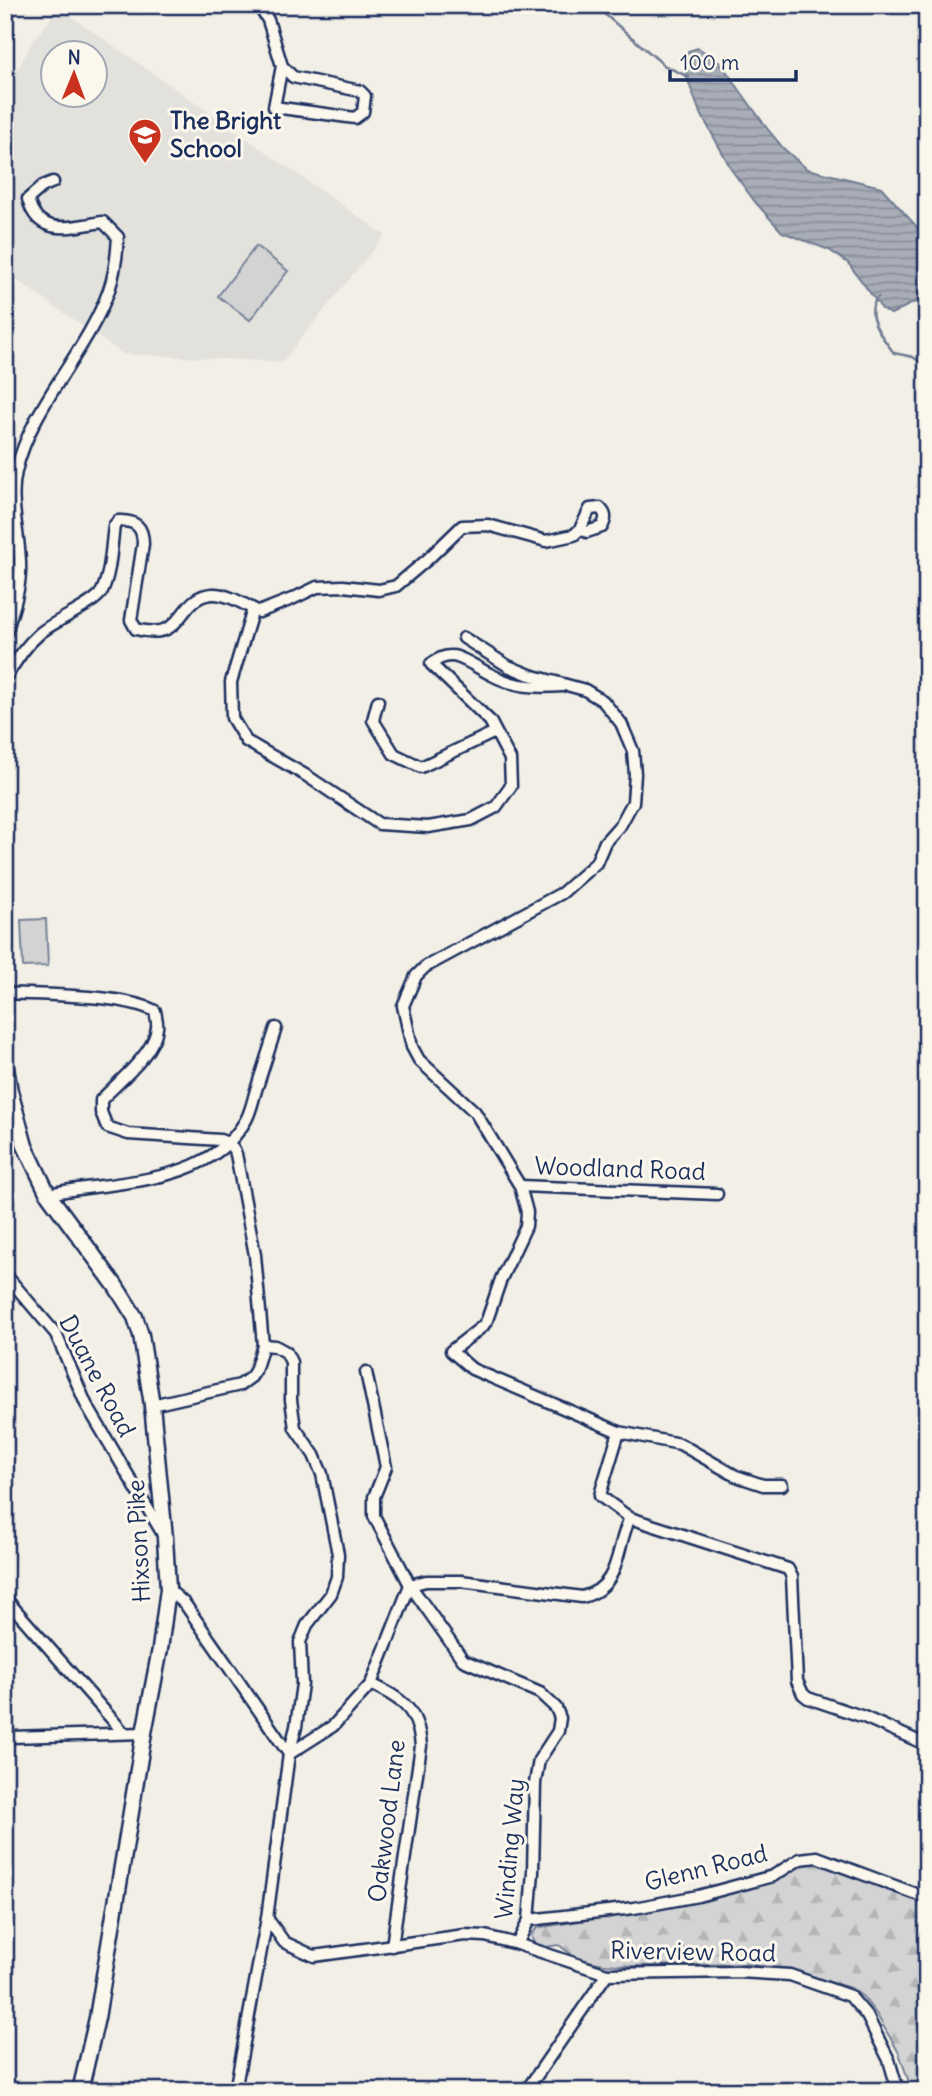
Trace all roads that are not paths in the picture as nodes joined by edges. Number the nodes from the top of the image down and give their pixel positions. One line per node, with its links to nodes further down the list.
1 (258, 5): 2 (street)
2 (282, 66): 2 (street)
3 (53, 182): 4 (street)
4 (16, 529): 6 (street); 8 (street)
5 (580, 529): 7 (street)
6 (7, 545)
7 (253, 609): 10 (street); 13 (street)
8 (5, 636)
9 (464, 638): 11 (street)
10 (5, 678)
11 (568, 686): 13 (street); 18 (street)
12 (378, 701): 13 (street)
13 (495, 732)
14 (5, 992): 17 (street)
15 (276, 1028): 17 (street)
16 (5, 1062): 19 (main road, Hixson Pike)
17 (230, 1144): 19 (street); 22 (street)
18 (520, 1186): 20 (street, Woodland Road); 25 (street)
19 (48, 1194): 24 (main road, Hixson Pike)
20 (717, 1194)
21 (5, 1274): 28 (street, Duane Road)
22 (263, 1345): 24 (street); 37 (street)
23 (366, 1372): 29 (street)
24 (152, 1405): 28 (main road, Hixson Pike)
25 (619, 1432): 26 (street); 27 (street)
26 (782, 1485)
27 (630, 1518): 29 (street); 36 (street)
28 (165, 1538): 30 (main road, Hixson Pike)
29 (410, 1585): 32 (street); 40 (street, Winding Way)
30 (168, 1589): 34 (main road, Hixson Pike); 37 (street)
31 (5, 1598): 33 (street)
32 (370, 1684): 37 (street); 43 (street, Oakwood Lane)
33 (124, 1733): 34 (street); 35 (street)
34 (144, 1733): 46 (main road, Hixson Pike)
35 (5, 1740)
36 (927, 1745)
37 (289, 1754): 39 (street)
38 (927, 1898): 40 (street, Glenn Road)
39 (267, 1918): 43 (street, Riverview Road); 47 (street)
40 (529, 1920): 42 (street, Winding Way)
41 (5, 1923): 44 (street)
42 (517, 1944): 43 (street, Riverview Road); 45 (street, Riverview Road)
43 (392, 1946)
44 (5, 1964)
45 (607, 1973): 48 (street); 49 (street, Riverview Road)
46 (80, 2091)
47 (235, 2091)
48 (526, 2091)
49 (898, 2091)

